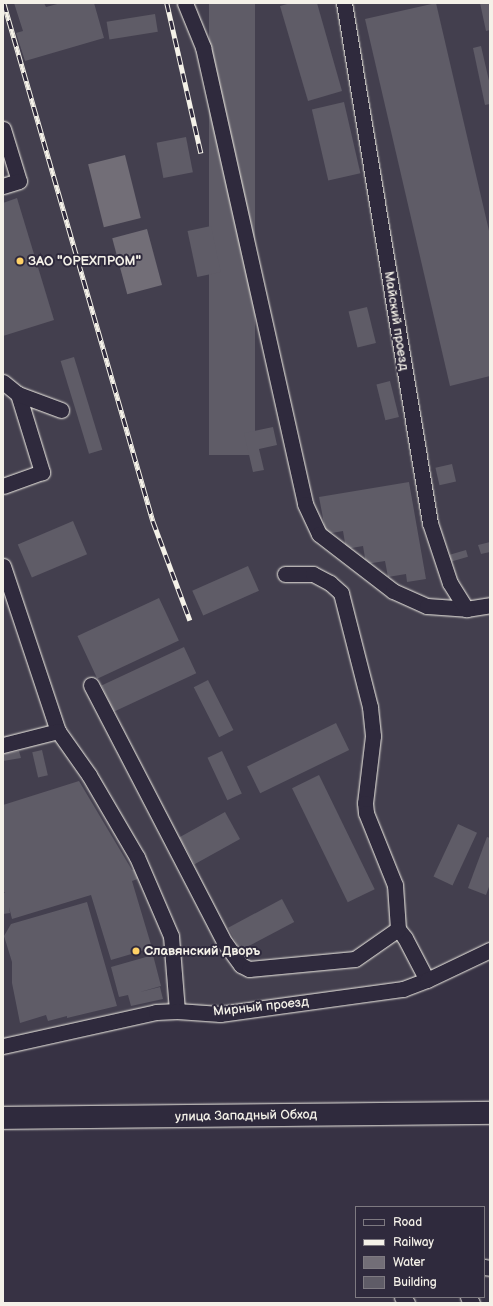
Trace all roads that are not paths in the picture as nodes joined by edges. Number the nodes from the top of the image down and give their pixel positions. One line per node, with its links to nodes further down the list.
1 (185, 3): 12 (street)
2 (344, 3): 12 (street, Майский проезд)
3 (3, 129): 4 (street)
4 (3, 186)
5 (3, 382): 6 (street)
6 (18, 394): 7 (street); 8 (street)
7 (61, 410)
8 (3, 486)
9 (3, 566): 14 (street)
10 (285, 574): 16 (street)
11 (490, 605): 12 (street)
12 (466, 609)
13 (91, 686): 16 (street)
14 (58, 731): 15 (street); 19 (street)
15 (3, 745)
16 (398, 929): 18 (street)
17 (490, 950): 18 (street, Мирный проезд)
18 (427, 980): 19 (street, Мирный проезд)
19 (177, 1011): 20 (street, Мирный проезд)
20 (3, 1046)
21 (490, 1113): 22 (highway, улица Западный Обход)
22 (3, 1118)
23 (490, 1120): 24 (highway, улица Западный Обход)
24 (3, 1124)

